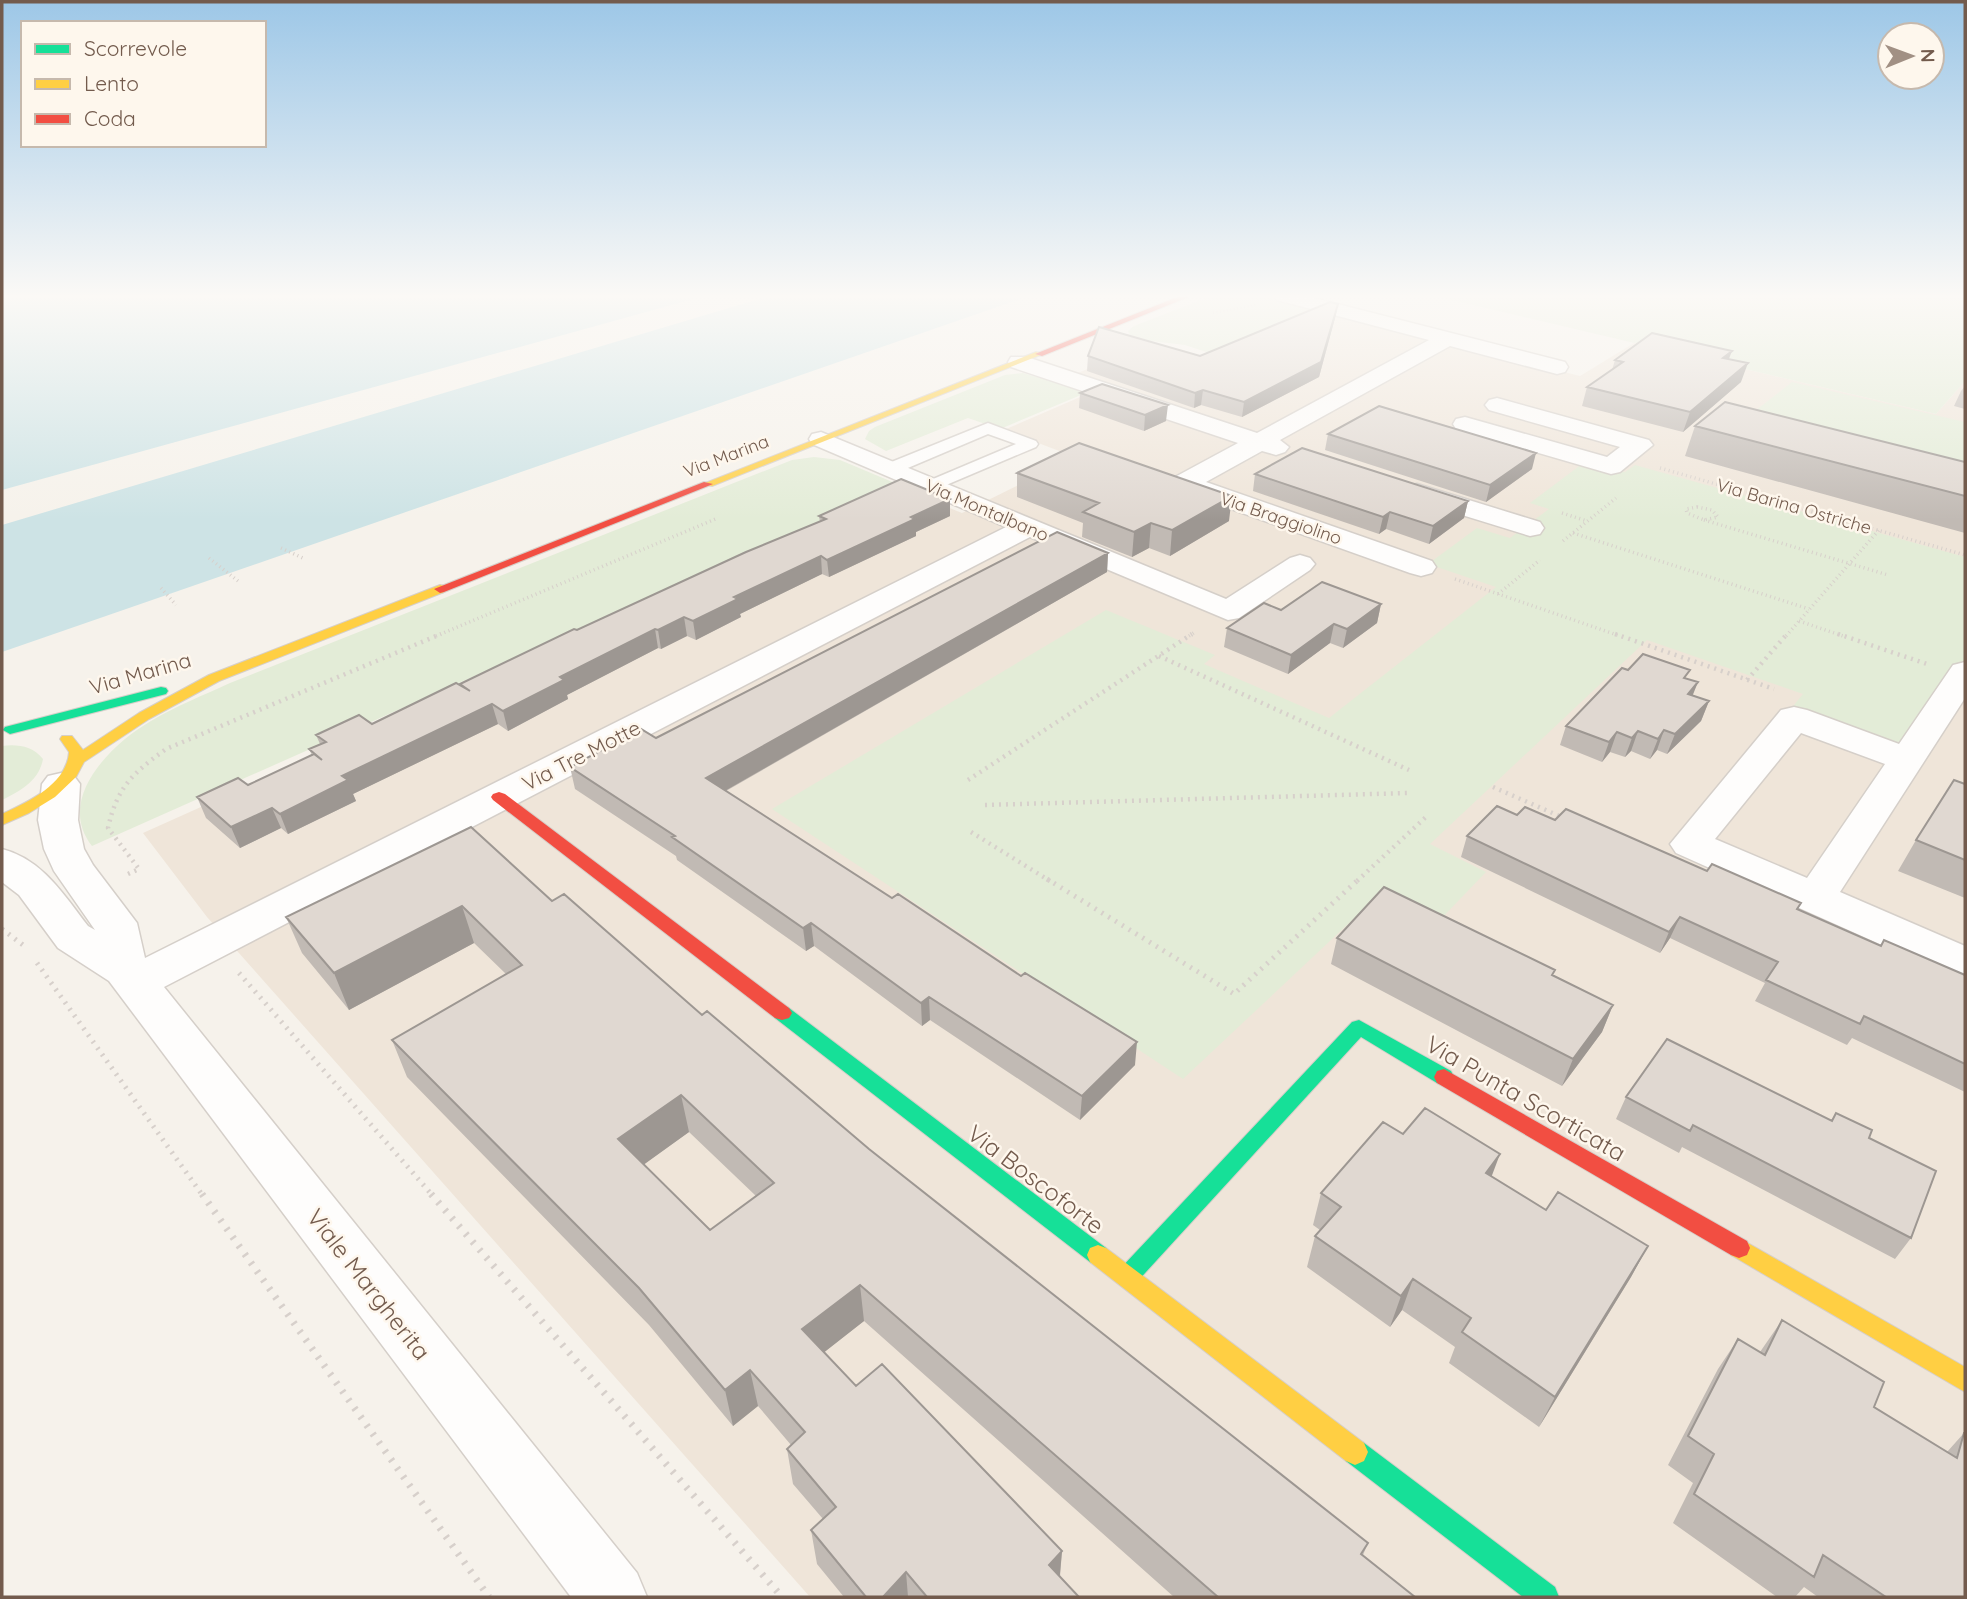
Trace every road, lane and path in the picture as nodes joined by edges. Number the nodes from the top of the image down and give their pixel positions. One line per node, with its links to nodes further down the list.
1 (997, 371): 6 (street, Via Marina)
2 (1045, 371): 7 (street)
3 (1389, 371): 7 (street)
4 (1551, 371): 5 (street)
5 (1497, 405): 9 (street); 9 (street)
6 (821, 439): 11 (street, Via Montalbano); 39 (street, Via Marina)
7 (1261, 442): 8 (street); 30 (street, Via Braggiolino)
8 (1299, 454)
9 (1622, 458): 10 (path, Via Barina Ostriche)
10 (1654, 467): 17 (path); 20 (path, Via Barina Ostriche)
11 (890, 469): 13 (street, Via Montalbano); 13 (lane)
12 (1389, 483): 19 (street)
13 (932, 486): 18 (street, Via Montalbano)
14 (1553, 511): 17 (path)
15 (723, 516): 58 (path)
16 (1704, 520): 16 (path); 29 (path)
17 (1588, 521): 21 (path)
18 (1028, 527): 37 (street, Via Montalbano); 51 (street, Via Tre Motte)
19 (1530, 528)
20 (1879, 530): 24 (path, Via Barina Ostriche); 29 (path)
21 (1573, 533): 22 (path); 36 (path)
22 (1558, 545)
23 (281, 548): 26 (path)
24 (1965, 555)
25 (209, 558): 32 (path)
26 (305, 559)
27 (1540, 560): 34 (path)
28 (1300, 564): 37 (street)
29 (1849, 564): 31 (path); 36 (path)
30 (1421, 567): 34 (path)
31 (1888, 575)
32 (237, 581)
33 (161, 588): 35 (path)
34 (1498, 594): 42 (path)
35 (176, 605)
36 (1809, 609): 38 (path)
37 (1228, 611): 40 (path)
38 (1799, 621): 41 (path); 42 (path)
39 (279, 651): 44 (street, Via Marina); 47 (street, Via Marina)
40 (1159, 656): 46 (path); 48 (path)
41 (1964, 674): 45 (street)
42 (1747, 680): 43 (path)
43 (1784, 693)
44 (6, 730): 47 (street)
45 (1907, 760): 59 (street); 59 (street)
46 (1409, 770)
47 (69, 772): 55 (street, Via Marina); 65 (street, Viale Margherita)
48 (968, 780)
49 (1493, 787): 54 (path)
50 (1409, 793): 52 (path)
51 (499, 797): 61 (street, Via Tre Motte); 66 (street, Via Boscoforte)
52 (985, 805)
53 (1427, 816): 56 (path)
54 (1565, 819)
55 (2, 820)
56 (971, 832)
57 (2, 862): 65 (street, Viale Margherita)
58 (139, 869)
59 (1815, 898): 64 (street)
60 (2, 929): 62 (path)
61 (213, 943): 65 (street, Via Tre Motte); 70 (path)
62 (26, 948)
63 (34, 959): 68 (path)
64 (1965, 964)
65 (130, 977): 69 (street, Viale Margherita)
66 (1127, 1277): 67 (street, Via Punta Scorticata); 71 (street, Via Boscoforte)
67 (1965, 1380)
68 (489, 1597)
69 (614, 1597)
70 (782, 1597)
71 (1545, 1597)

